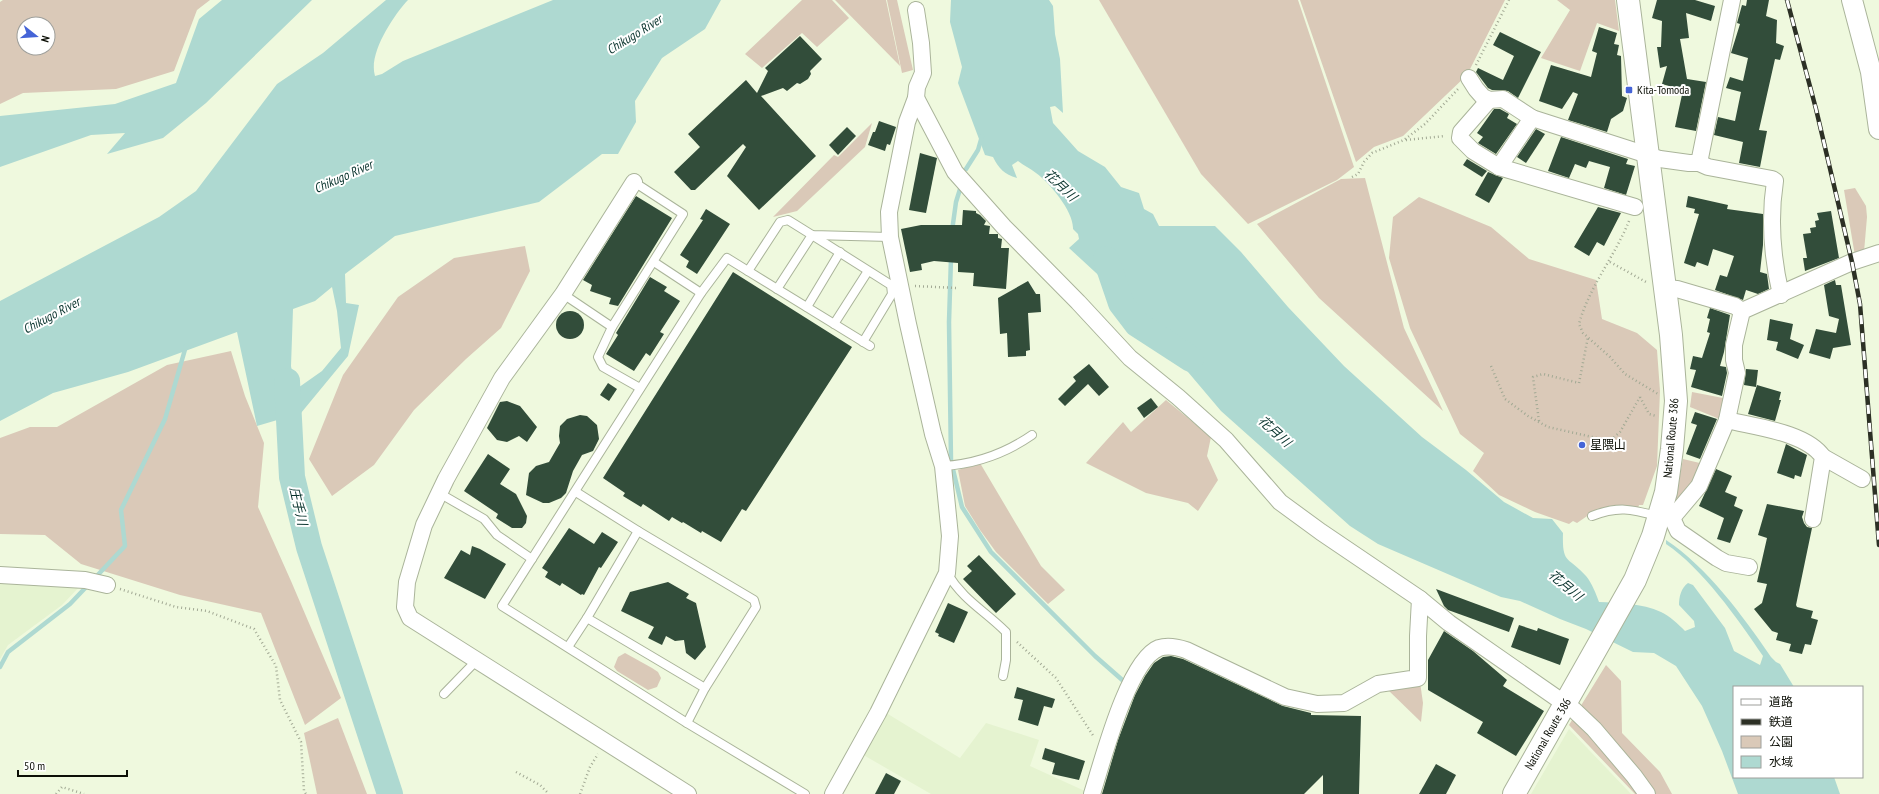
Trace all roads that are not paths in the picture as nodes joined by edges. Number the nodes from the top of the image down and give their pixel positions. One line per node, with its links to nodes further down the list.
1 (1628, 0): 10 (highway, National Route 386)
2 (1732, 0): 11 (street)
3 (1852, 0): 9 (street)
4 (916, 10): 6 (street)
5 (1469, 78): 7 (street)
6 (916, 98): 16 (street); 48 (street)
7 (1489, 100): 8 (street); 12 (street)
8 (1532, 118): 10 (street); 12 (street)
9 (1879, 129)
10 (1648, 155): 11 (street); 22 (highway, National Route 386)
11 (1700, 163): 26 (street)
12 (1499, 167): 14 (street)
13 (634, 182): 19 (lane); 25 (street)
14 (1635, 207)
15 (812, 235): 16 (lane); 17 (lane); 21 (lane); 23 (lane)
16 (890, 237): 35 (street)
17 (840, 252): 20 (lane); 27 (lane)
18 (1879, 253): 26 (street)
19 (654, 262): 24 (lane); 30 (lane)
20 (868, 270): 29 (lane); 29 (lane)
21 (748, 271): 23 (lane); 24 (lane)
22 (1665, 288): 28 (street); 40 (highway, National Route 386)
23 (777, 289): 27 (lane)
24 (701, 293): 31 (lane)
25 (563, 294): 30 (lane); 37 (street)
26 (1781, 295): 28 (street)
27 (807, 307): 29 (lane)
28 (1742, 311): 32 (street)
29 (834, 324)
30 (612, 327): 31 (lane)
31 (640, 388): 38 (lane)
32 (1727, 420): 34 (street); 40 (street)
33 (1032, 435): 35 (lane)
34 (1822, 457): 36 (street); 41 (street)
35 (949, 466): 45 (street)
36 (1862, 479)
37 (439, 492): 43 (lane); 51 (street)
38 (576, 492): 42 (lane); 43 (lane)
39 (1592, 516): 40 (lane)
40 (1665, 517): 44 (street); 55 (highway, National Route 386)
41 (1813, 519)
42 (638, 532): 49 (lane); 53 (lane)
43 (532, 559): 50 (lane)
44 (1749, 567)
45 (947, 573): 52 (lane); 59 (street)
46 (0, 575): 47 (street)
47 (107, 584)
48 (1420, 599): 55 (street); 60 (street)
49 (587, 618): 50 (lane); 53 (lane)
50 (568, 647): 56 (lane)
51 (477, 660): 54 (lane); 57 (street)
52 (1003, 676)
53 (705, 688): 56 (lane)
54 (444, 694)
55 (1569, 698): 61 (highway, National Route 386); 62 (street)
56 (687, 723): 58 (lane)
57 (688, 794)
58 (805, 794)
59 (833, 794)
60 (1092, 794)
61 (1514, 794)
62 (1647, 794)

